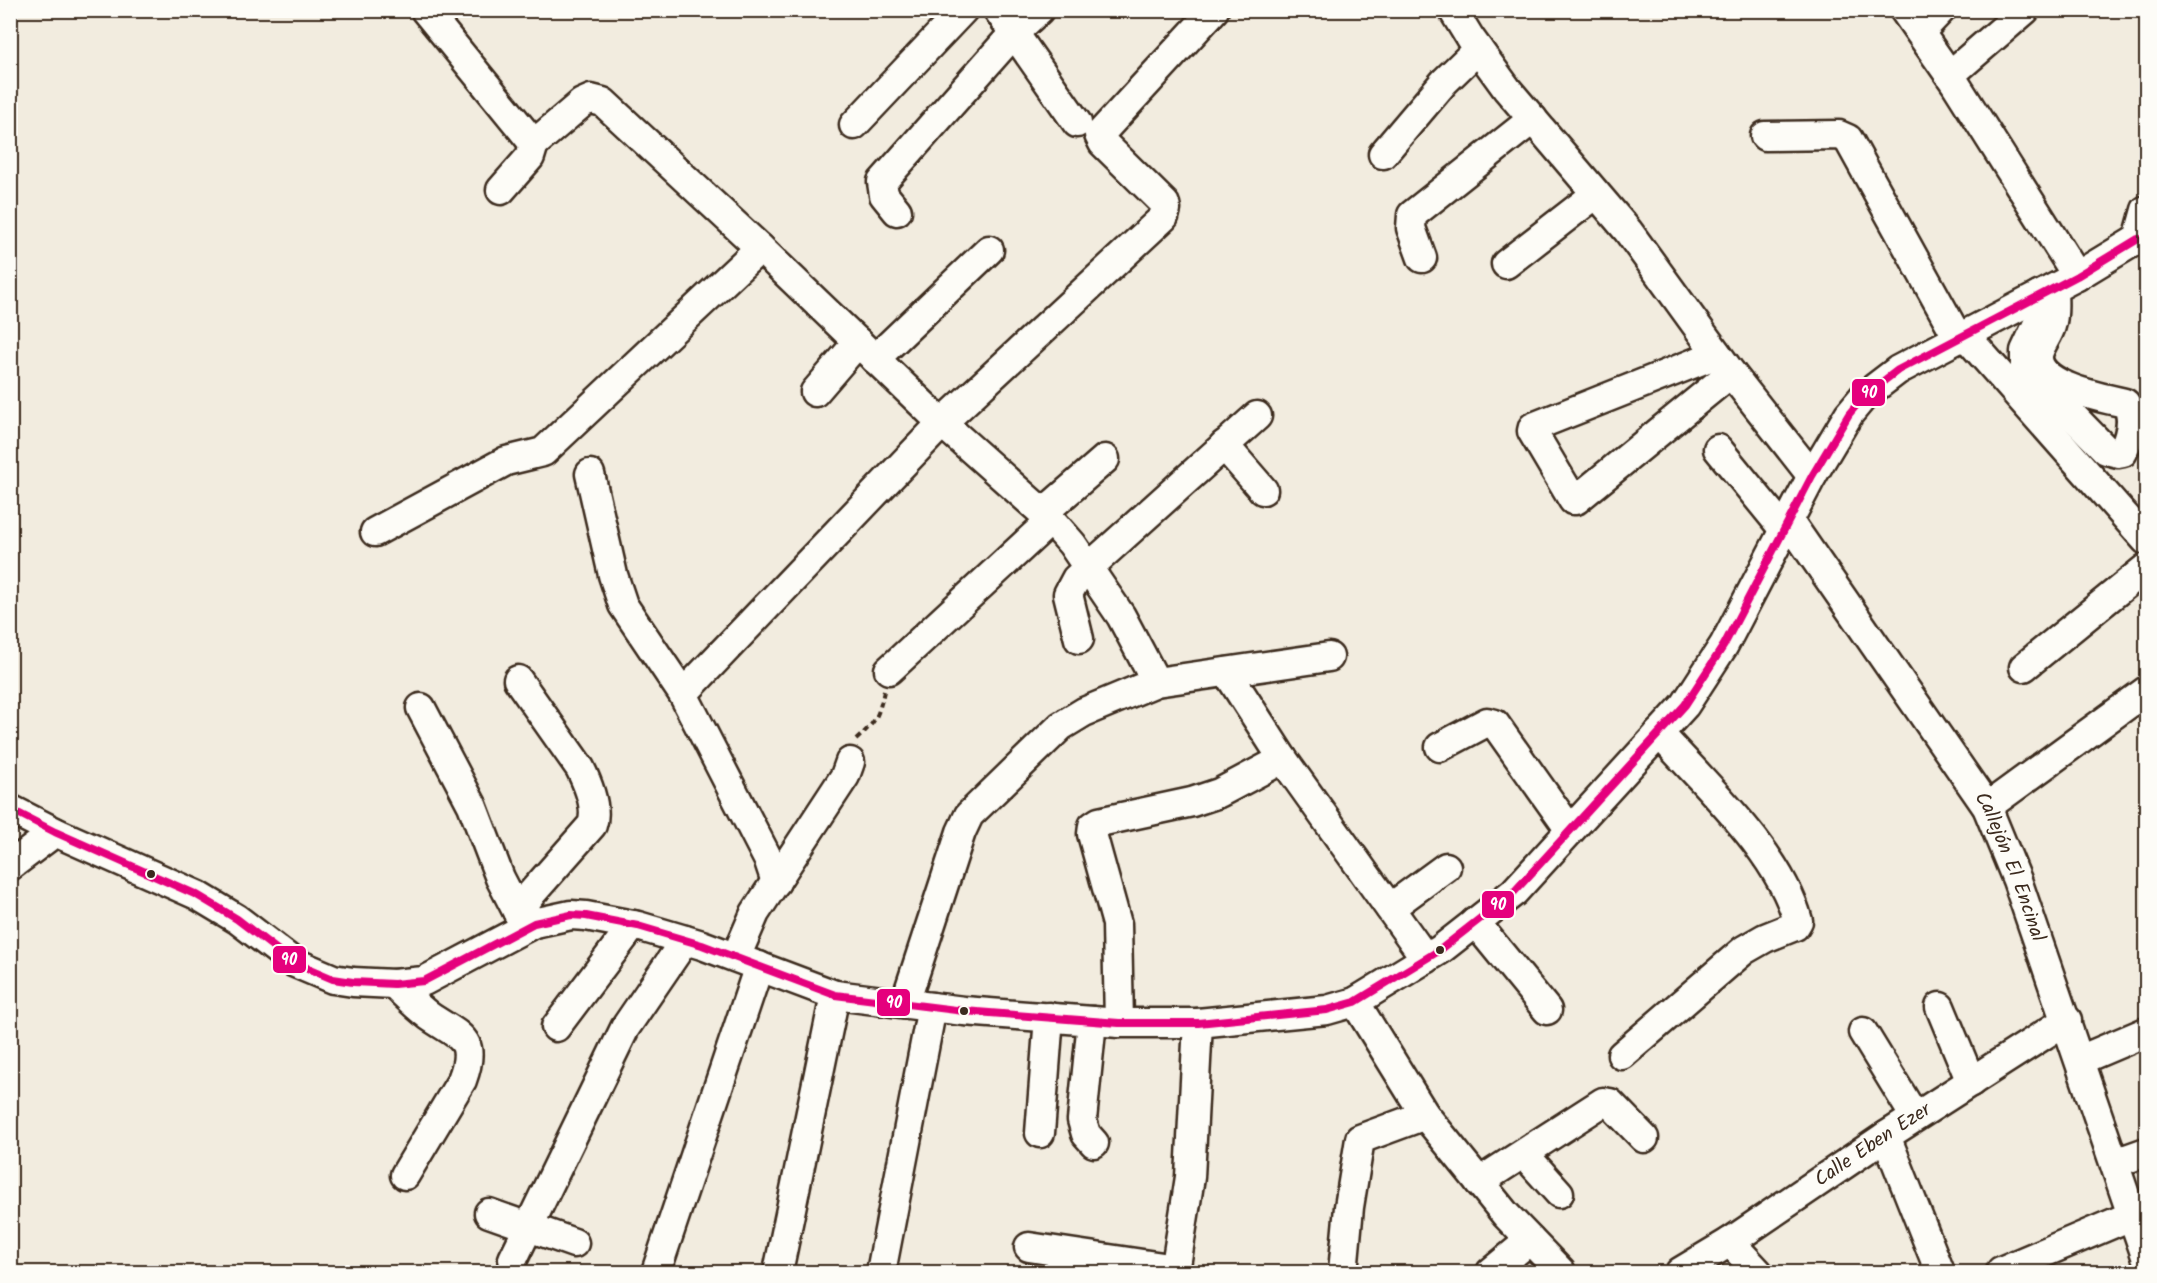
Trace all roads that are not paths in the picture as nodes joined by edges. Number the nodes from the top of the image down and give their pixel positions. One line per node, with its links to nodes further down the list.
1 (963, 10): 14 (street)
2 (1039, 10): 9 (street)
3 (1214, 10): 34 (street)
4 (1453, 10): 10 (street)
5 (1941, 10): 8 (street)
6 (2025, 10): 11 (street)
7 (428, 12): 16 (street)
8 (1912, 21): 11 (street)
9 (1006, 22): 13 (street); 21 (street)
10 (1478, 49): 12 (street); 17 (street)
11 (1950, 75): 27 (street)
12 (1533, 119): 19 (street); 25 (street)
13 (1077, 123)
14 (854, 125)
15 (1765, 136): 28 (street)
16 (534, 144): 18 (street); 23 (street)
17 (1383, 154)
18 (501, 190)
19 (1596, 194): 26 (street); 30 (street)
20 (2146, 210): 22 (street)
21 (897, 211)
22 (2142, 239): 27 (street)
23 (760, 248): 29 (street); 43 (street)
24 (989, 250): 29 (street)
25 (1422, 258)
26 (1506, 264)
27 (2056, 287): 28 (street); 32 (street)
28 (1962, 336): 39 (street); 44 (street)
29 (866, 350): 31 (street); 34 (street)
30 (1724, 364): 30 (street); 39 (street)
31 (815, 392)
32 (2068, 398)
33 (1257, 416): 35 (street)
34 (942, 423): 41 (street); 55 (street)
35 (1224, 445): 40 (street); 45 (street)
36 (1718, 449): 42 (street, Callejón El Encinal)
37 (1105, 459): 41 (street)
38 (590, 474): 55 (street)
39 (1812, 476): 42 (street)
40 (1263, 490)
41 (1047, 517): 45 (street); 50 (street)
42 (1787, 526): 57 (street); 61 (street, Callejón El Encinal)
43 (375, 532)
44 (2146, 539)
45 (1089, 568): 47 (street); 53 (street)
46 (2146, 568): 49 (street)
47 (1079, 639)
48 (1329, 657): 51 (street)
49 (2024, 667)
50 (889, 670)
51 (1227, 672): 53 (street); 59 (street)
52 (518, 680): 69 (street)
53 (1156, 682): 78 (street)
54 (2146, 691): 61 (street)
55 (683, 694): 67 (street)
56 (421, 708): 69 (street)
57 (1659, 734): 63 (street); 88 (street)
58 (1440, 747): 63 (street)
59 (1283, 759): 68 (street); 83 (street)
60 (850, 762): 67 (street)
61 (1987, 807): 82 (street, Callejón El Encinal)
62 (10, 809): 64 (street)
63 (1570, 830): 70 (street)
64 (55, 832): 65 (street); 75 (street)
65 (10, 866)
66 (1446, 867): 68 (street)
67 (776, 882): 74 (street)
68 (1390, 908): 73 (street)
69 (522, 920): 71 (street); 75 (street)
70 (1475, 922): 73 (street); 80 (street)
71 (633, 925): 72 (street); 85 (street)
72 (685, 940): 74 (street); 105 (street)
73 (1426, 959): 77 (street)
74 (747, 962): 76 (street); 114 (street)
75 (394, 984): 100 (street)
76 (835, 995): 78 (street); 115 (street)
77 (1355, 1002): 84 (street); 91 (street)
78 (918, 1005): 81 (street); 116 (street)
79 (1940, 1007): 90 (street)
80 (1547, 1010)
81 (1049, 1017): 83 (street); 93 (street)
82 (2067, 1020): 89 (street, Callejón El Encinal); 90 (street, Calle Eben Ezer)
83 (1105, 1022): 84 (street); 96 (street)
84 (1198, 1023): 112 (street)
85 (556, 1027)
86 (1863, 1032): 92 (street)
87 (2146, 1032): 89 (street)
88 (1622, 1055)
89 (2080, 1060): 99 (street, Callejón El Encinal)
90 (1971, 1082): 92 (street, Calle Eben Ezer)
91 (1425, 1115): 101 (street); 117 (street)
92 (1915, 1117): 94 (street, Calle Eben Ezer)
93 (1040, 1133)
94 (1886, 1136): 107 (street, Calle Eben Ezer); 122 (street)
95 (1644, 1138): 98 (street)
96 (1094, 1143)
97 (2146, 1152): 99 (street)
98 (1524, 1154): 101 (street); 102 (street)
99 (2115, 1163): 104 (street, Callejón El Encinal)
100 (405, 1175)
101 (1479, 1182): 106 (street)
102 (1559, 1193)
103 (489, 1213): 105 (street)
104 (2133, 1215): 110 (street, Callejón El Encinal); 113 (street)
105 (536, 1216): 108 (street); 111 (street)
106 (1530, 1240): 118 (street); 119 (street)
107 (1730, 1242): 120 (street, Calle Eben Ezer); 121 (street)
108 (574, 1244)
109 (1029, 1246): 112 (street)
110 (2146, 1256)
111 (513, 1260)
112 (1175, 1271)
113 (2001, 1271)
114 (656, 1272)
115 (778, 1272)
116 (881, 1272)
117 (1343, 1272)
118 (1491, 1272)
119 (1561, 1272)
120 (1680, 1272)
121 (1758, 1272)
122 (1940, 1272)

